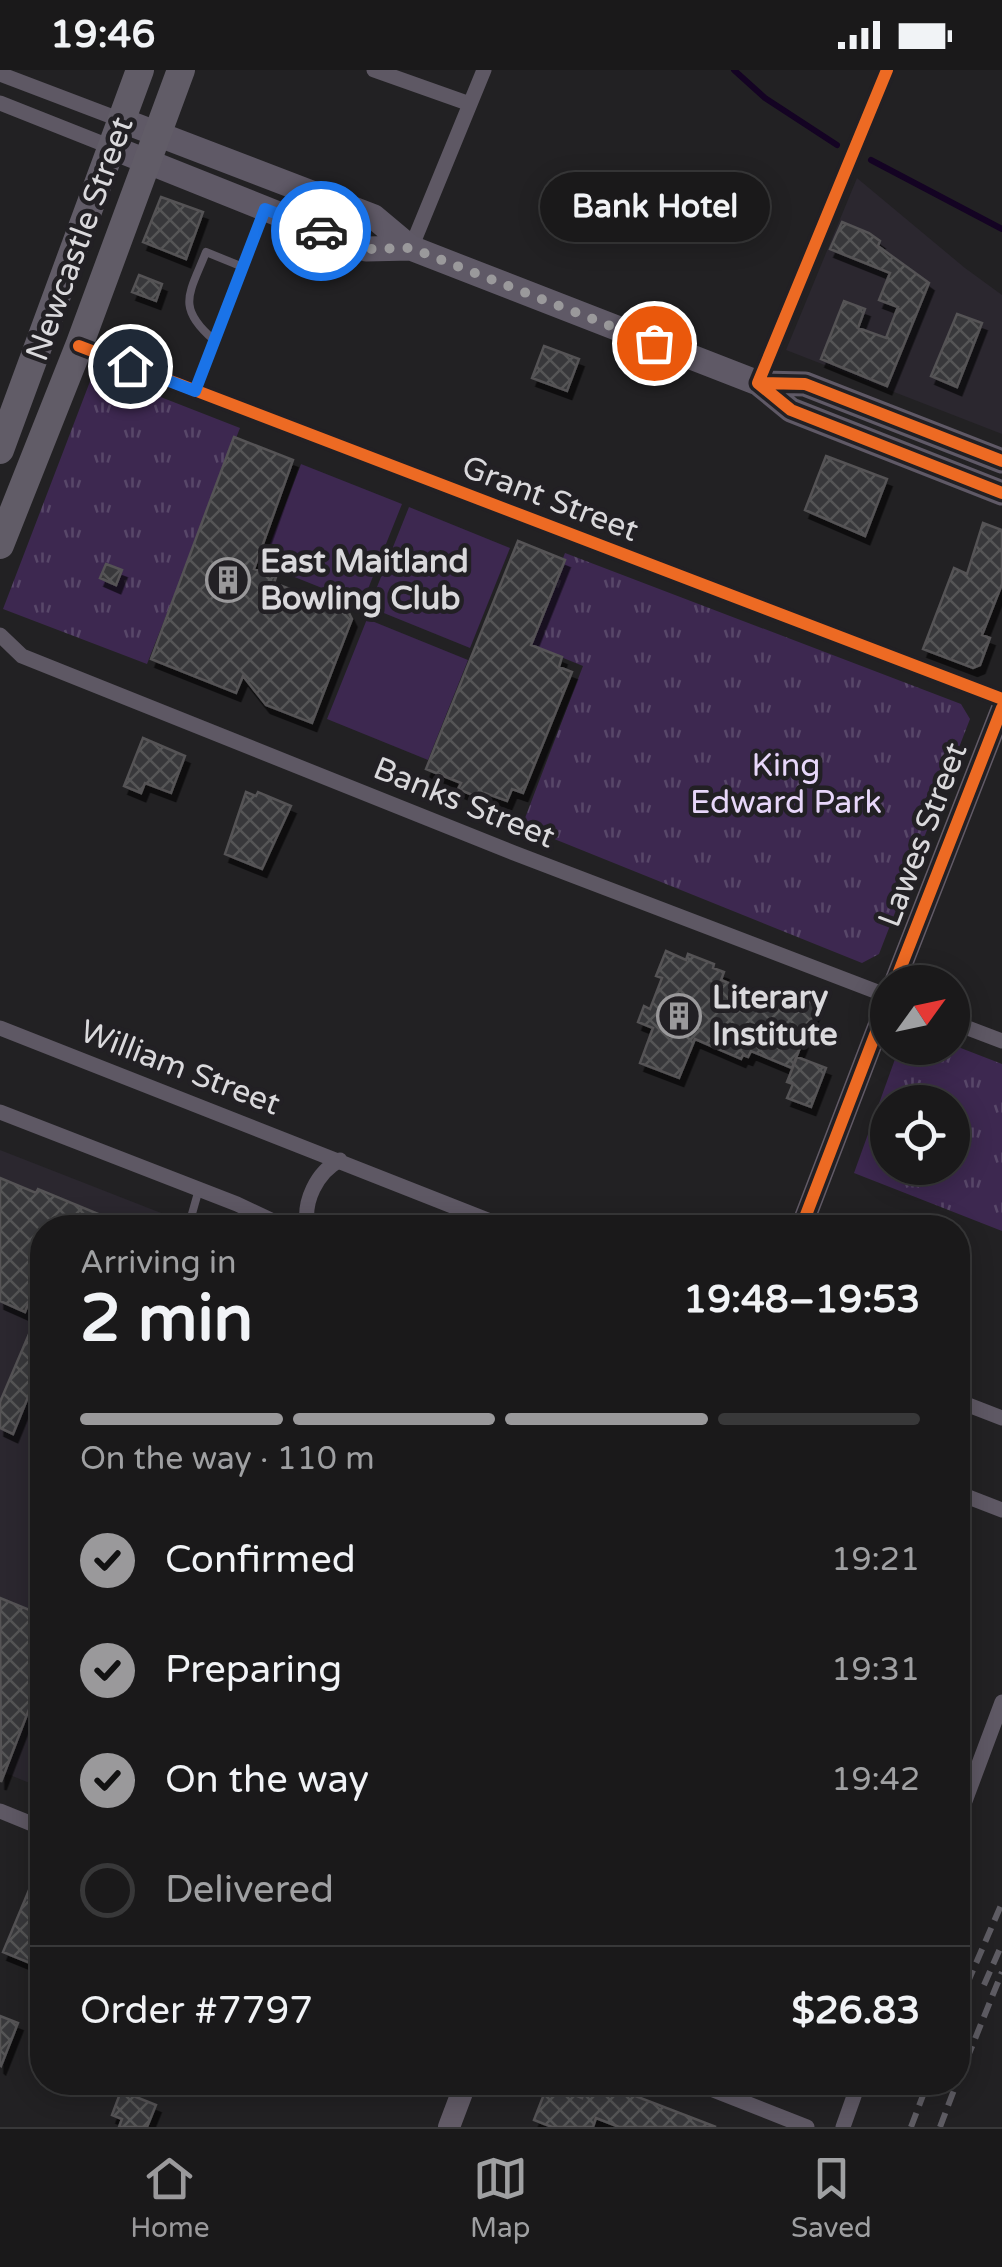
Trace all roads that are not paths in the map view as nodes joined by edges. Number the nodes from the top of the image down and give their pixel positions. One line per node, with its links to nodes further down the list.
1 (140, 70): 9 (highway, Newcastle Street)
2 (181, 70): 10 (highway, Newcastle Street)
3 (374, 70): 8 (street)
4 (484, 70): 8 (street)
5 (887, 70): 18 (street)
6 (0, 74): 9 (street)
7 (0, 104): 11 (street)
8 (470, 104): 14 (street)
9 (122, 120): 10 (main road); 11 (highway, Newcastle Street)
10 (156, 134): 12 (highway, Newcastle Street); 14 (main road)
11 (111, 147): 12 (main road); 20 (highway, Newcastle Street)
12 (146, 161): 13 (main road); 17 (highway, Newcastle Street)
13 (265, 209): 14 (main road); 15 (lane)
14 (411, 248): 18 (main road)
15 (242, 266): 16 (lane); 16 (lane)
16 (214, 340): 19 (lane)
17 (78, 346): 19 (street, Grant Street); 23 (highway, Newcastle Street)
18 (758, 383): 21 (main road); 22 (main road)
19 (195, 391): 27 (street, Grant Street)
20 (0, 450)
21 (1002, 461)
22 (1002, 493)
23 (0, 544)
24 (0, 635): 26 (street, Banks Street)
25 (0, 656): 26 (street, Banks Street)
26 (22, 656): 30 (street, Banks Street)
27 (1002, 699)
28 (1002, 708): 29 (main road, Lawes Street)
29 (902, 965)
30 (870, 992)
31 (0, 1028): 36 (street, William Street)
32 (970, 1029): 33 (street)
33 (1002, 1041)
34 (870, 1046): 42 (main road)
35 (0, 1112): 37 (street)
36 (340, 1160): 40 (street); 41 (street, William Street)
37 (199, 1189): 38 (lane); 39 (street)
38 (192, 1215)
39 (258, 1215)
40 (307, 1215)
41 (476, 1215)
42 (806, 1215)
43 (970, 1406): 44 (street)
44 (1002, 1418)
45 (970, 1498): 46 (street)
46 (1002, 1510)
47 (1002, 1702): 48 (street)
48 (970, 1788)
49 (0, 1812): 50 (street)
50 (30, 1823)
51 (461, 2095): 54 (main road)
52 (726, 2095): 55 (street)
53 (854, 2095): 56 (street)
54 (449, 2127)
55 (807, 2127)
56 (843, 2127)

